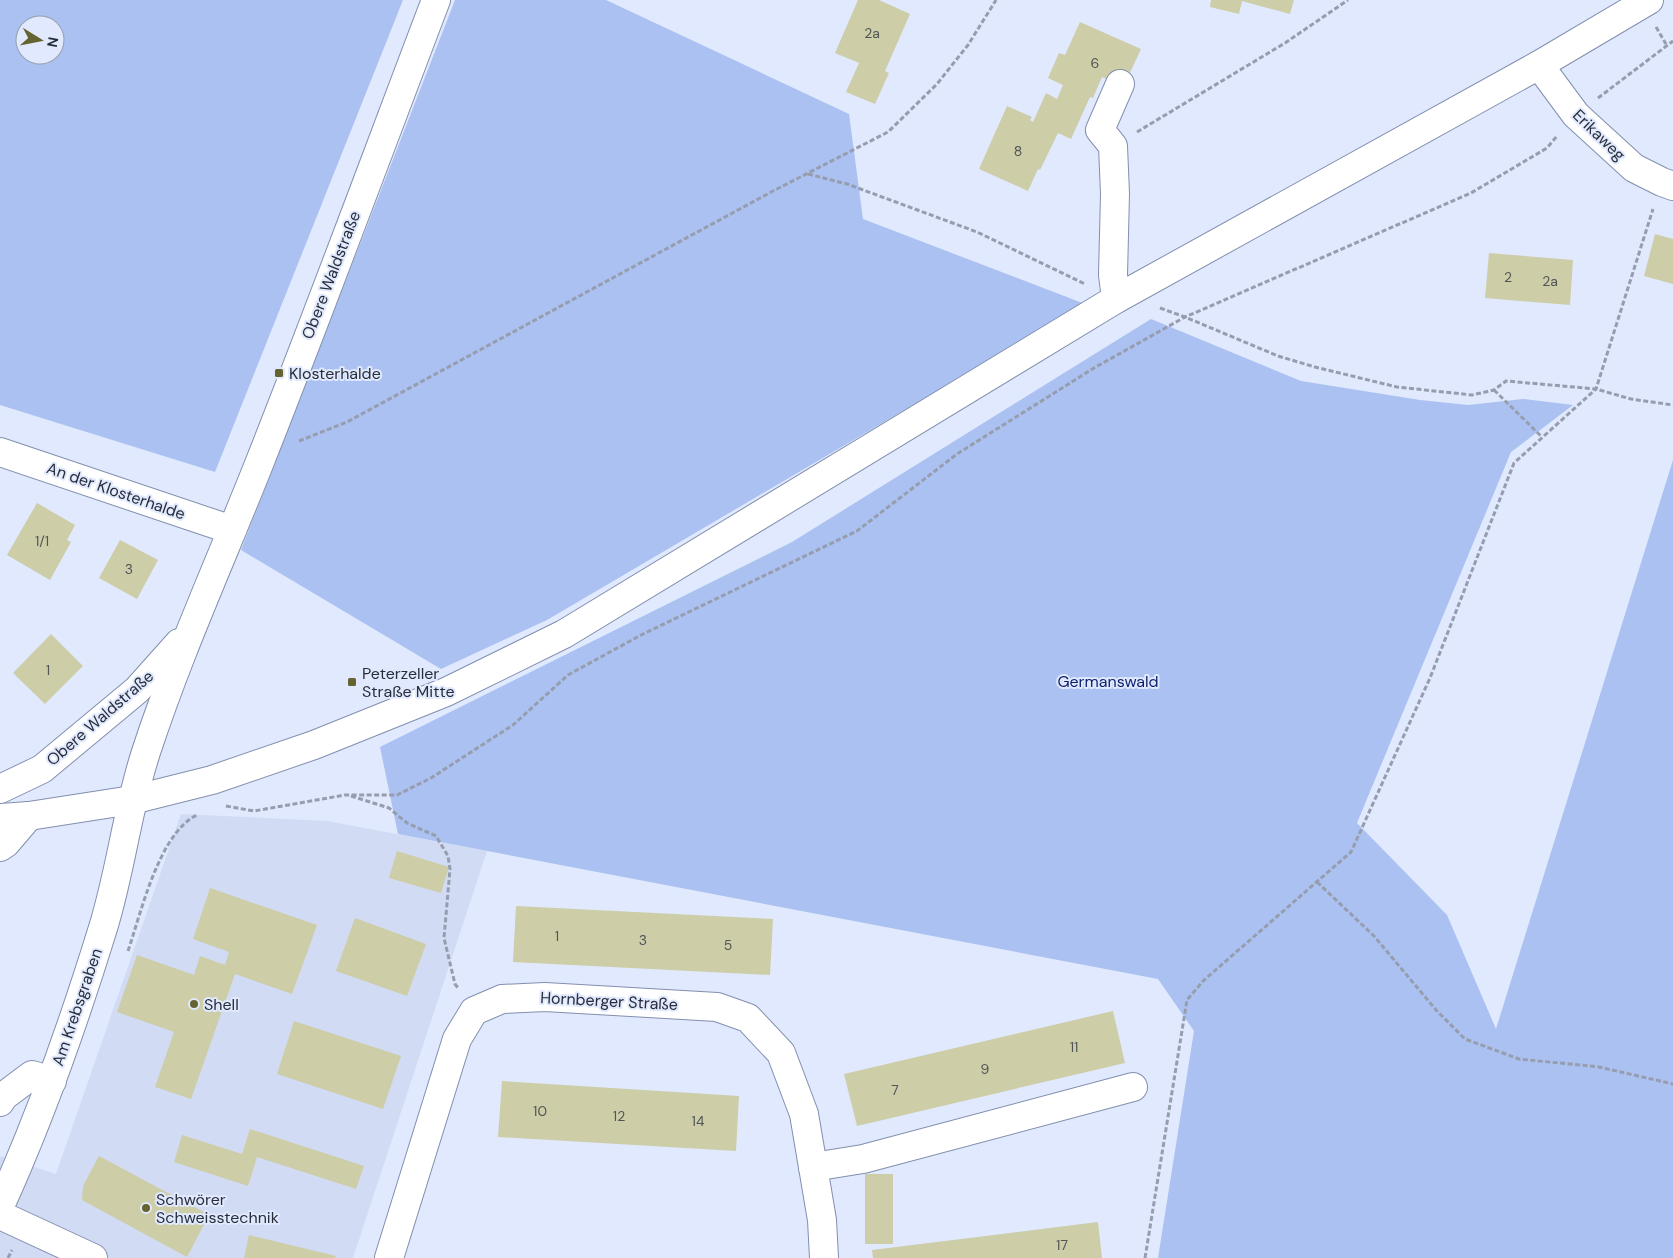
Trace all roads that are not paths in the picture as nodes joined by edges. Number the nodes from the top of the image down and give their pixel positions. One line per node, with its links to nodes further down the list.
1 (436, 0): 8 (street, Obere Waldstraße)
2 (1651, 10): 3 (street)
3 (1539, 65): 5 (street, Erikaweg); 6 (street)
4 (1120, 84): 6 (street)
5 (1668, 184)
6 (1116, 299): 11 (street)
7 (0, 452): 8 (street, An der Klosterhalde)
8 (232, 530): 9 (street, Obere Waldstraße)
9 (189, 633): 10 (street, Obere Waldstraße); 11 (street, Obere Waldstraße)
10 (0, 789)
11 (132, 800): 12 (street); 15 (street, Am Krebsgraben)
12 (29, 816): 13 (street); 14 (street)
13 (0, 818)
14 (0, 847)
15 (52, 1081): 17 (street); 19 (street, Am Krebsgraben)
16 (1132, 1087): 18 (street)
17 (0, 1102)
18 (813, 1167): 22 (street, Hornberger Straße); 23 (street, Hornberger Straße)
19 (0, 1206)
20 (0, 1215): 21 (street)
21 (93, 1258)
22 (389, 1258)
23 (824, 1258)

